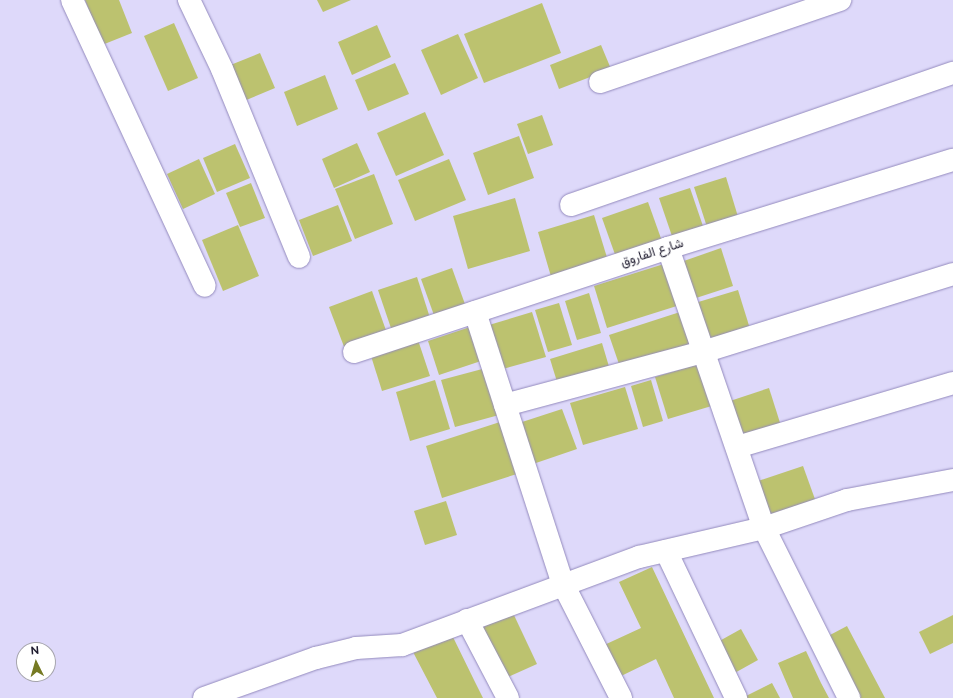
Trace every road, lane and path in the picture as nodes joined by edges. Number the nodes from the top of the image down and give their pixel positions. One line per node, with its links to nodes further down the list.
1 (72, 0): 11 (street)
2 (189, 0): 9 (street)
3 (840, 0): 5 (street)
4 (953, 72): 7 (street)
5 (600, 82)
6 (953, 160): 8 (street, شارع الفاروق)
7 (571, 205)
8 (668, 248): 12 (street, شارع الفاروق); 13 (street)
9 (299, 256)
10 (953, 274): 13 (street)
11 (205, 286)
12 (475, 312): 14 (street, شارع الفاروق); 16 (street)
13 (706, 351): 16 (street); 17 (street)
14 (354, 352)
15 (953, 383): 17 (street)
16 (505, 405): 21 (street)
17 (737, 447): 19 (street)
18 (953, 480): 19 (street)
19 (764, 528): 20 (street); 27 (street)
20 (666, 551): 21 (street); 26 (street)
21 (563, 584): 22 (street); 25 (street)
22 (467, 620): 23 (street); 24 (street)
23 (204, 698)
24 (508, 698)
25 (621, 698)
26 (736, 698)
27 (849, 698)

